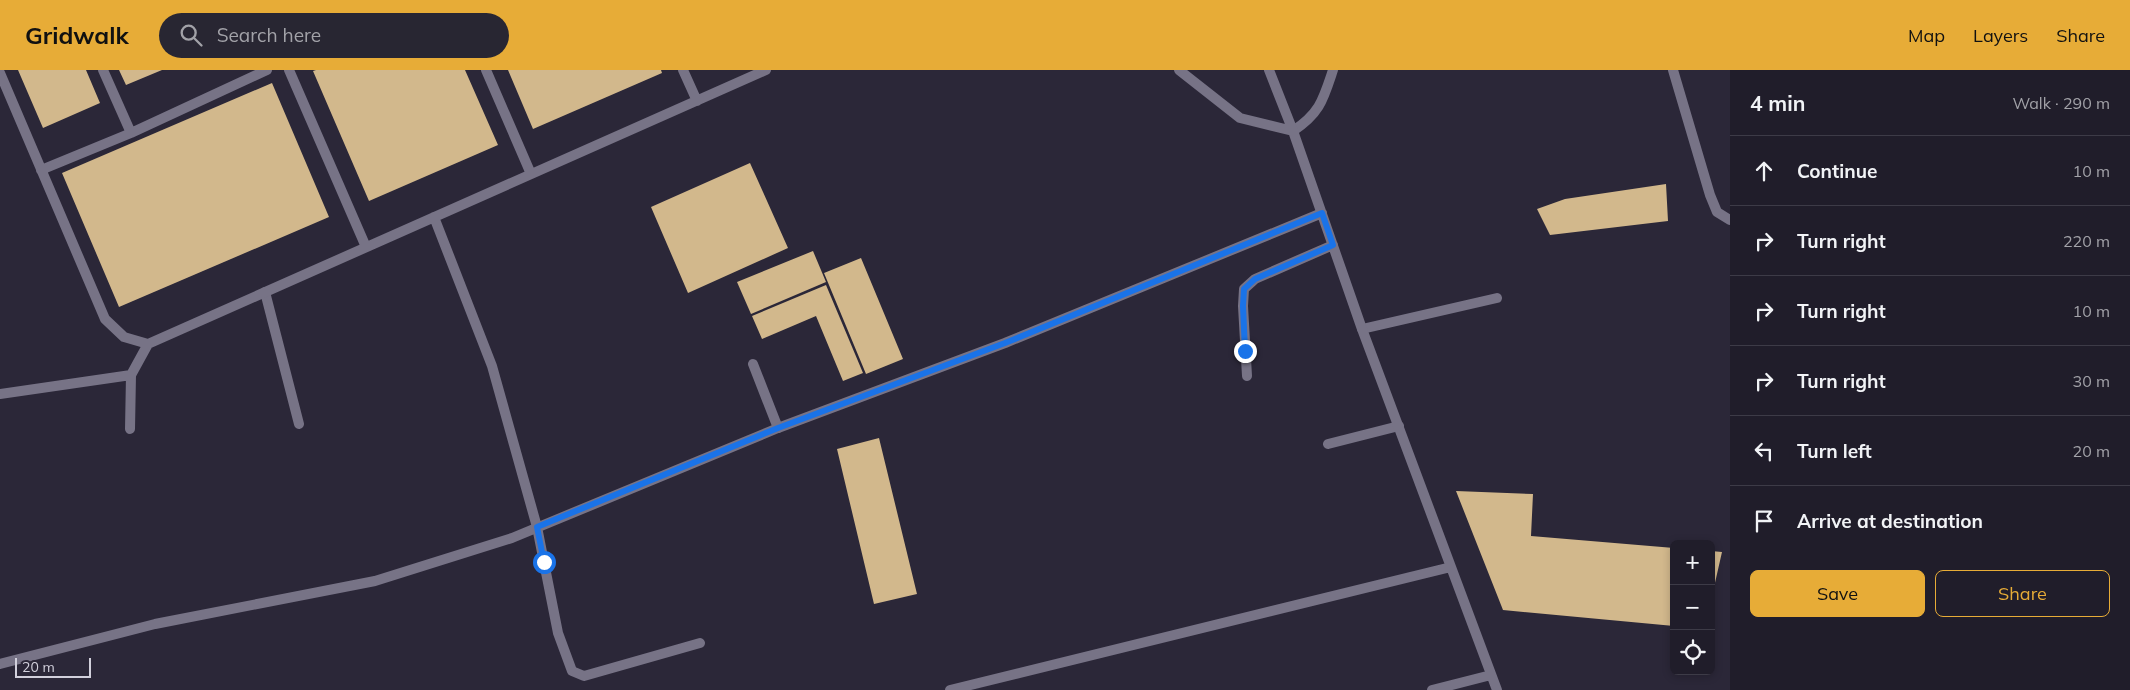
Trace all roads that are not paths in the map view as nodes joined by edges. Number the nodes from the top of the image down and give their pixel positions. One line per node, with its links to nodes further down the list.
1 (103, 70): 14 (street)
2 (267, 70): 14 (street)
3 (289, 70): 21 (street)
4 (486, 70): 16 (street)
5 (683, 70): 12 (street)
6 (766, 70): 12 (street)
7 (1179, 70): 13 (street)
8 (1269, 70): 13 (street)
9 (1333, 70): 13 (street)
10 (1673, 70): 19 (street)
11 (0, 73): 15 (street)
12 (697, 101): 16 (street)
13 (1293, 131): 17 (street)
14 (131, 133): 15 (street)
15 (41, 170): 25 (street)
16 (531, 174): 18 (street)
17 (1322, 213): 20 (street); 32 (street)
18 (434, 217): 21 (street); 35 (street)
19 (1730, 220)
20 (1333, 245): 24 (street); 28 (street)
21 (366, 247): 22 (street)
22 (264, 292): 25 (street); 30 (street)
23 (1497, 298): 24 (street)
24 (1362, 329): 31 (street)
25 (148, 344): 27 (street)
26 (753, 364): 32 (street)
27 (131, 375): 29 (street); 33 (street)
28 (1247, 376)
29 (0, 394)
30 (299, 424)
31 (1398, 426): 34 (street); 36 (street)
32 (778, 428): 35 (street)
33 (130, 429)
34 (1328, 444)
35 (537, 527): 37 (street); 38 (street)
36 (1451, 567): 39 (street); 40 (street)
37 (700, 642)
38 (0, 664)
39 (1491, 675): 41 (street); 42 (street)
40 (950, 690)
41 (1432, 690)
42 (1497, 690)

